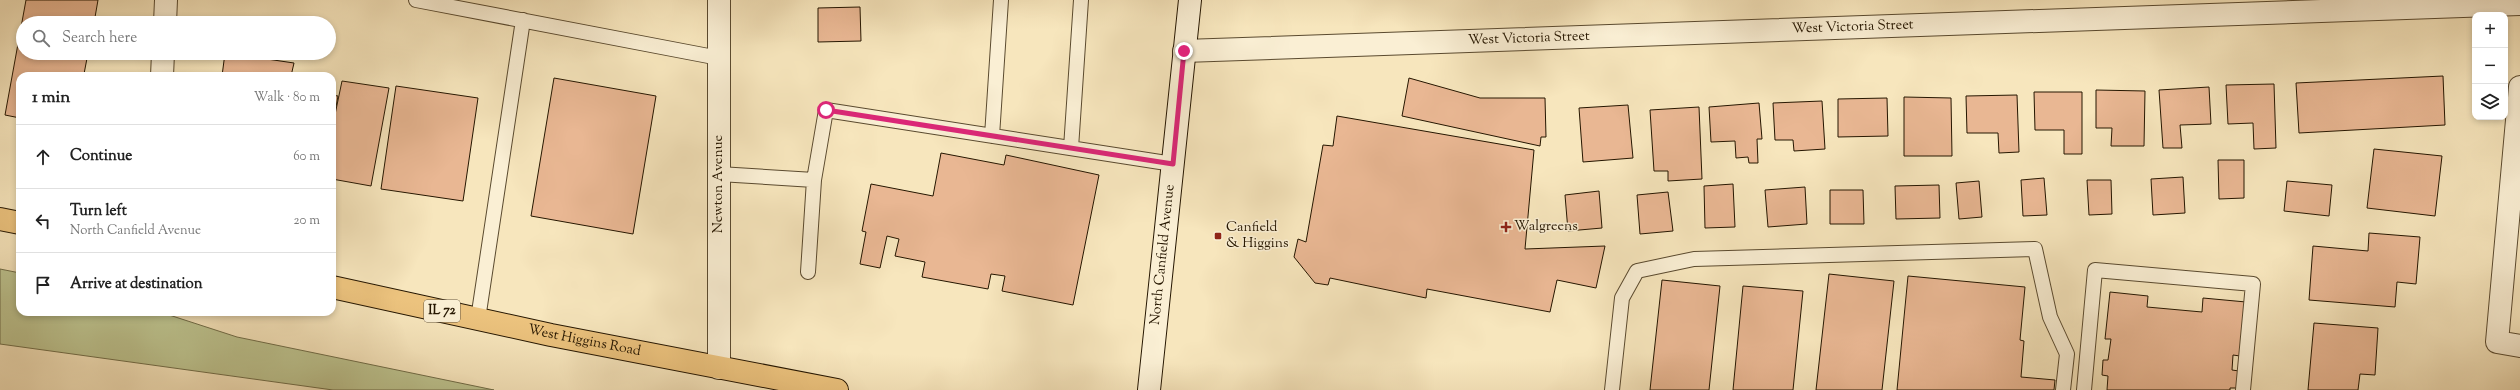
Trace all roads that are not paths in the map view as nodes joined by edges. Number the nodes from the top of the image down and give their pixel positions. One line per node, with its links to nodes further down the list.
1 (166, 0): 8 (street)
2 (416, 0): 9 (lane)
3 (719, 0): 11 (street, Newton Avenue)
4 (1000, 0): 15 (lane)
5 (1081, 0): 16 (lane)
6 (1190, 0): 10 (street, North Canfield Avenue)
7 (2520, 4): 10 (street, West Victoria Street)
8 (165, 16)
9 (523, 20): 11 (lane); 24 (lane)
10 (1184, 51): 17 (street, North Canfield Avenue)
11 (719, 58): 18 (street, Newton Avenue)
12 (163, 60): 13 (street)
13 (162, 72)
14 (2520, 87): 25 (street)
15 (992, 136): 16 (lane); 19 (lane)
16 (1071, 148): 17 (lane)
17 (1173, 164): 28 (street, North Canfield Avenue)
18 (719, 174): 19 (lane); 26 (street, Newton Avenue)
19 (814, 180): 22 (lane)
20 (0, 219): 21 (main road)
21 (16, 222)
22 (808, 272)
23 (336, 288): 24 (main road, West Higgins Road / IL 72)
24 (478, 319): 26 (main road, West Higgins Road / IL 72)
25 (2520, 346)
26 (718, 368): 27 (main road, West Higgins Road / IL 72)
27 (837, 390)
28 (1149, 390)
29 (1612, 390): 30 (lane)
30 (2063, 390)
31 (2084, 390): 32 (lane)
32 (2243, 390)

